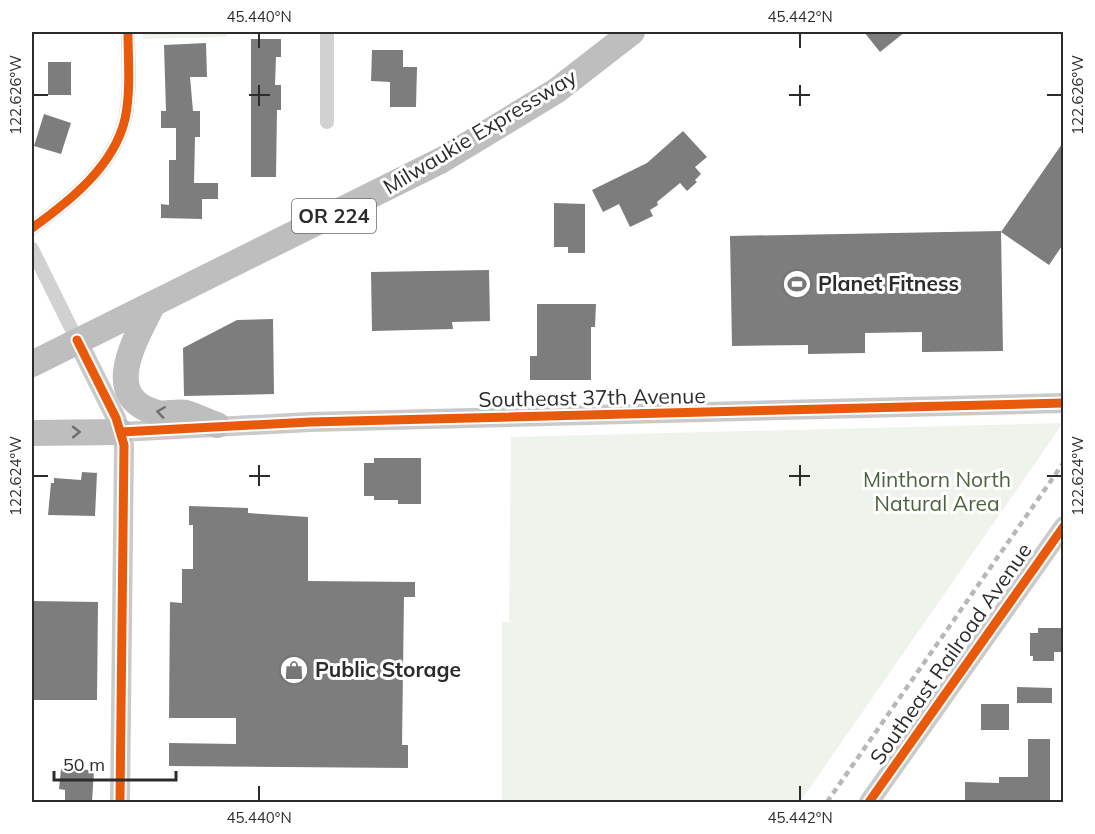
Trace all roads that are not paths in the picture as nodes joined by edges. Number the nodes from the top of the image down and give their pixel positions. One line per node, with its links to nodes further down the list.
1 (128, 32): 5 (street)
2 (327, 32): 4 (street)
3 (632, 32): 7 (highway, Milwaukie Expressway / OR 224)
4 (327, 122)
5 (32, 228)
6 (32, 249): 8 (street)
7 (153, 304): 8 (highway, Milwaukie Expressway / OR 224); 13 (highway, one-way to 7)
8 (77, 340): 9 (highway, Milwaukie Expressway / OR 224); 14 (street)
9 (32, 364)
10 (1064, 394): 11 (street, Southeast 37th Avenue)
11 (976, 403): 12 (street, Southeast 37th Avenue); 13 (street, Southeast 37th Avenue)
12 (1064, 403)
13 (217, 425): 14 (street, Southeast 37th Avenue)
14 (121, 432): 15 (highway, one-way to 14); 17 (street)
15 (32, 433)
16 (1064, 526): 18 (street, Southeast Railroad Avenue)
17 (120, 802)
18 (869, 802)

